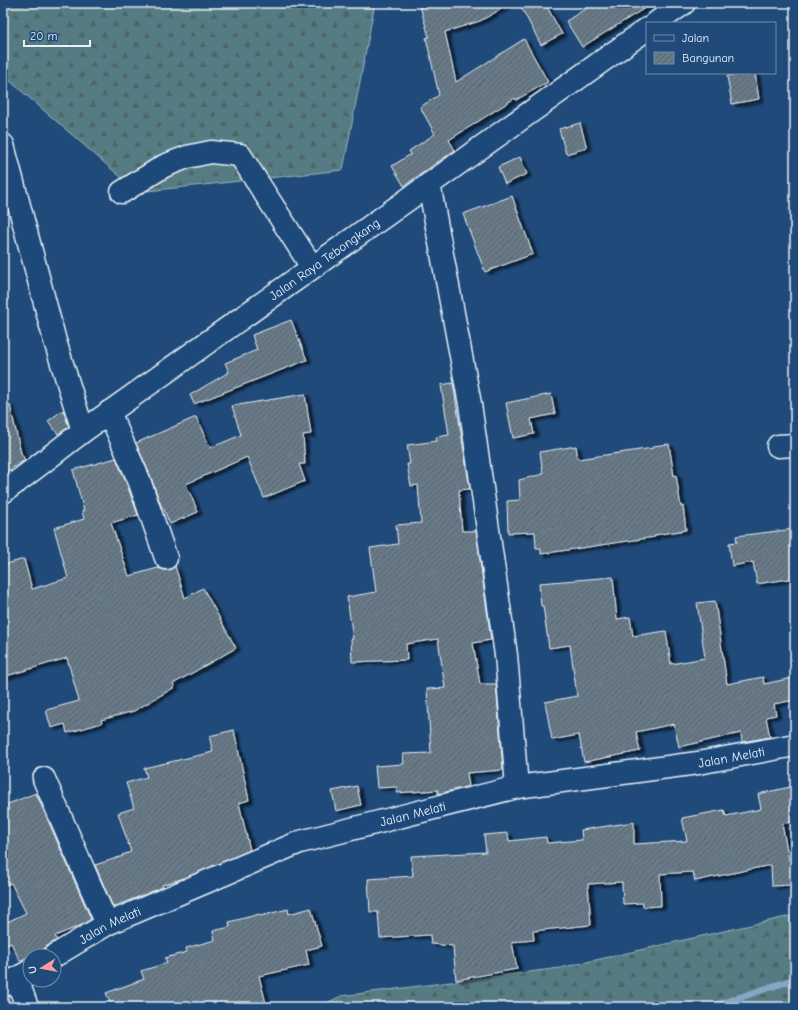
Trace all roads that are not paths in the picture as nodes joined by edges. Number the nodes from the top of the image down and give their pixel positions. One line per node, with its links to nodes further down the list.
1 (684, 3): 2 (street)
2 (657, 22)
3 (646, 30): 5 (street, Jalan Raya Tebongkang)
4 (3, 145): 9 (street)
5 (429, 184): 7 (street, Jalan Raya Tebongkang); 14 (street)
6 (122, 192): 7 (street)
7 (312, 267): 8 (street, Jalan Raya Tebongkang)
8 (109, 412): 9 (street, Jalan Raya Tebongkang); 11 (street)
9 (83, 431): 10 (street, Jalan Raya Tebongkang)
10 (3, 492)
11 (166, 558)
12 (795, 745): 14 (street, Jalan Melati)
13 (44, 779): 15 (street)
14 (517, 787): 15 (street, Jalan Melati)
15 (107, 924): 16 (street, Jalan Melati)
16 (62, 951)
17 (17, 978): 18 (street)
18 (27, 1007)

